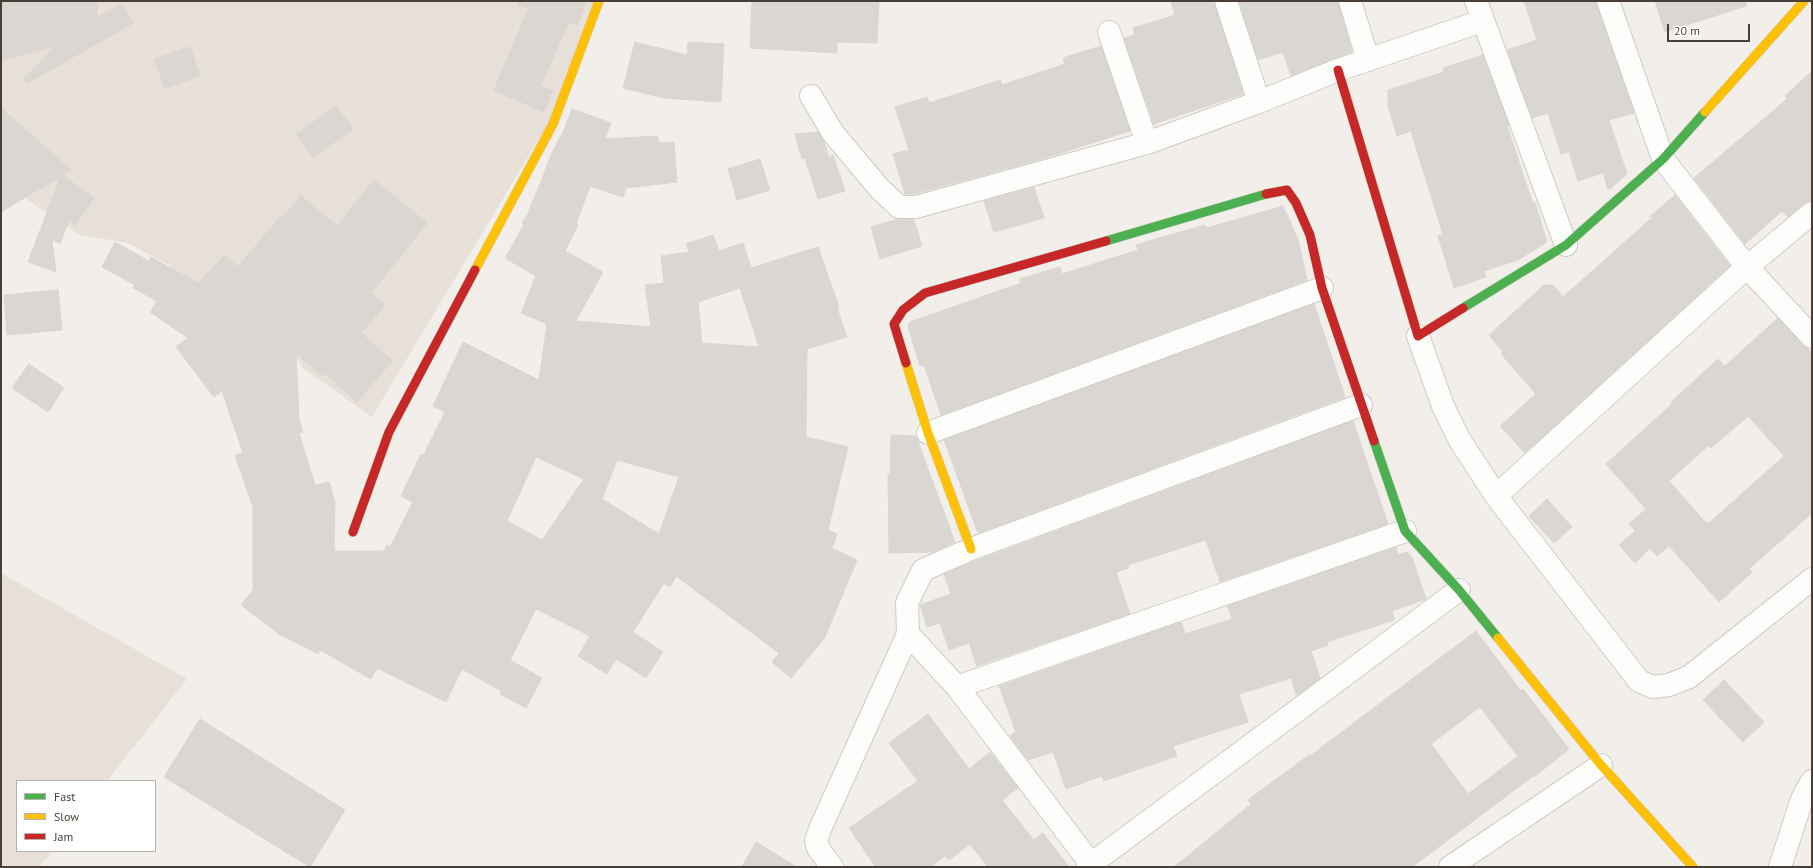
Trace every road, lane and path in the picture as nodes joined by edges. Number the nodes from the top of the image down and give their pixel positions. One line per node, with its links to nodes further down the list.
1 (599, 1): 24 (street)
2 (1226, 1): 11 (street)
3 (1350, 1): 8 (street)
4 (1608, 1): 13 (street)
5 (1802, 2): 13 (street)
6 (1479, 11): 8 (street); 15 (street)
7 (1109, 32): 12 (street)
8 (1368, 60): 9 (street)
9 (1338, 70): 11 (street); 18 (street)
10 (811, 96): 12 (street)
11 (1259, 102): 12 (street)
12 (1147, 143)
13 (1663, 159): 15 (street); 16 (street)
14 (1812, 213): 16 (street)
15 (1566, 245): 18 (street)
16 (1747, 267): 19 (street); 22 (street)
17 (1322, 288): 20 (street); 21 (street); 21 (street)
18 (1418, 336): 22 (street)
19 (1812, 337)
20 (1361, 405): 23 (street); 25 (street)
21 (928, 433): 25 (street)
22 (1496, 496): 26 (street)
23 (1405, 531): 27 (street); 29 (street)
24 (353, 532)
25 (970, 549): 28 (street)
26 (1812, 579)
27 (1459, 590): 30 (street); 32 (street)
28 (908, 634): 29 (street); 33 (street)
29 (957, 687): 32 (street)
30 (1601, 765): 34 (street); 35 (street)
31 (1812, 781): 36 (street)
32 (1089, 865)
33 (832, 867)
34 (1450, 867)
35 (1693, 867)
36 (1780, 867)

